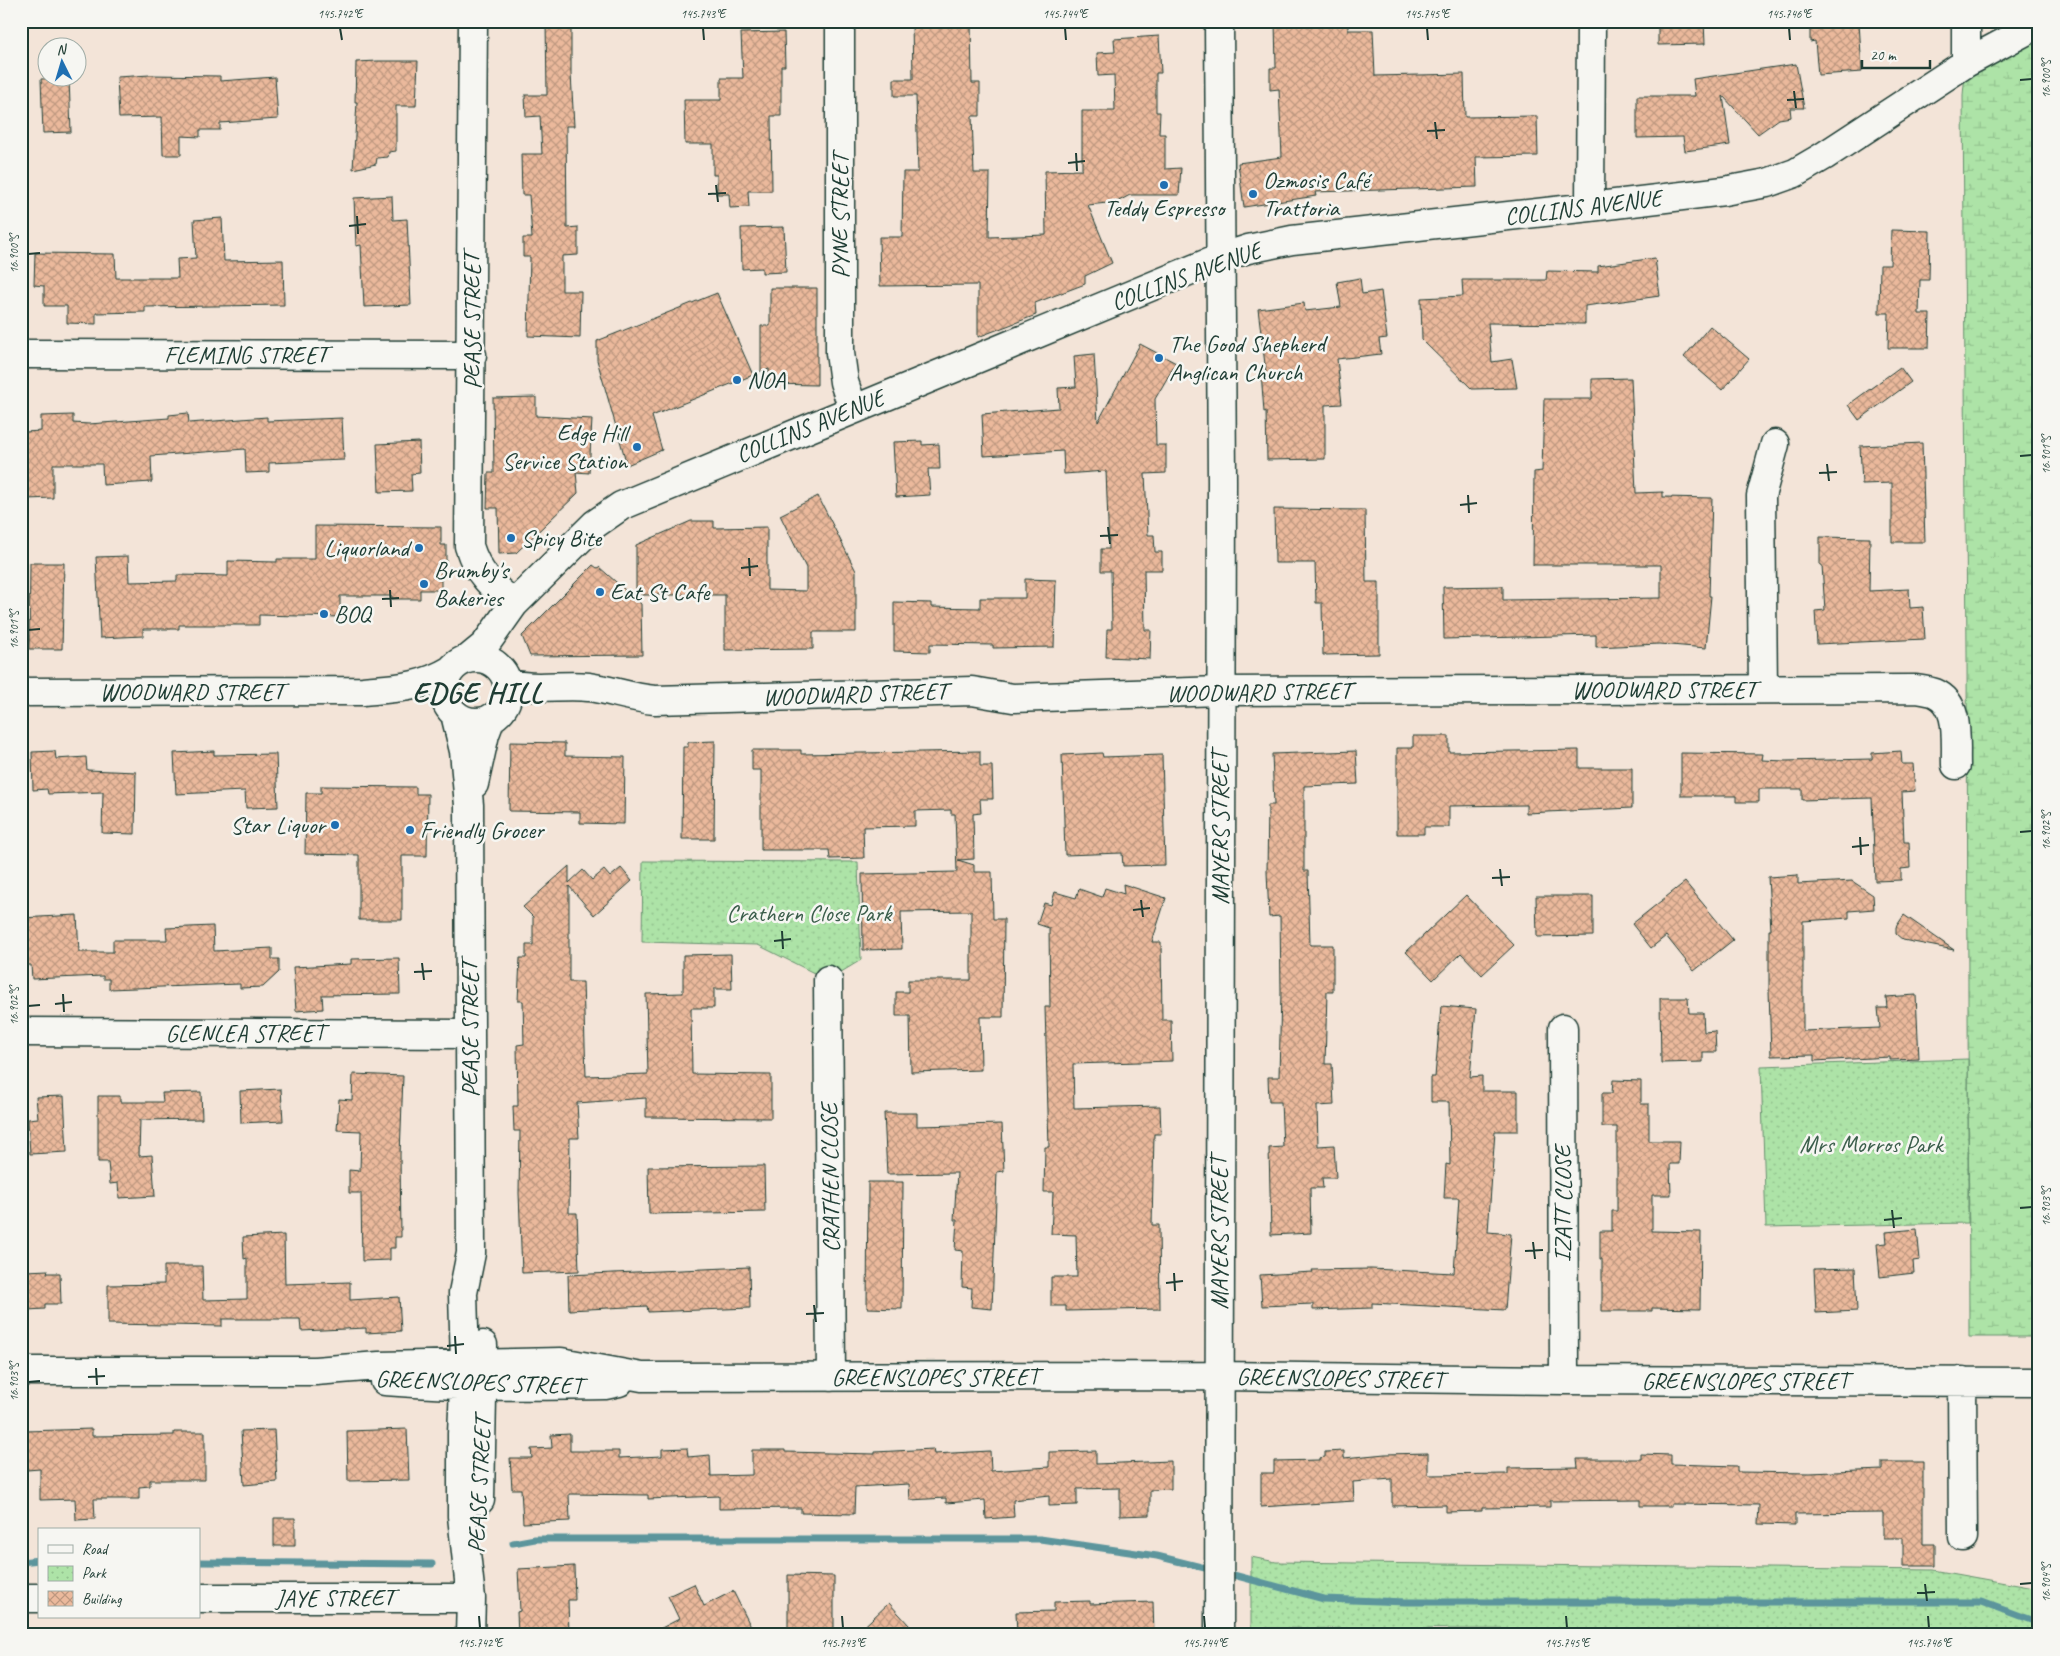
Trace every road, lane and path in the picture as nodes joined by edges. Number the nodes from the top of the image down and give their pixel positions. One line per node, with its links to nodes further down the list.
1 (473, 21): 11 (street, PEASE STREET)
2 (840, 21): 12 (street, PYNE STREET)
3 (1219, 21): 9 (street, MAYERS STREET)
4 (1591, 21): 8 (street)
5 (1966, 21): 7 (street)
6 (2039, 24): 7 (street, COLLINS AVENUE)
7 (1966, 63): 8 (street, COLLINS AVENUE)
8 (1590, 207): 9 (street, COLLINS AVENUE)
9 (1220, 258): 12 (street, COLLINS AVENUE); 19 (street, MAYERS STREET)
10 (21, 354): 11 (street, FLEMING STREET)
11 (472, 355): 14 (street, PEASE STREET)
12 (853, 409): 14 (street, COLLINS AVENUE)
13 (1775, 444): 17 (street)
14 (514, 604): 15 (street, COLLINS AVENUE); 16 (street)
15 (460, 665): 16 (street); 18 (street, WOODWARD STREET); 21 (street)
16 (505, 678): 19 (street, WOODWARD STREET); 22 (street)
17 (1763, 689): 19 (street, WOODWARD STREET); 23 (street, WOODWARD STREET)
18 (363, 691): 20 (street, WOODWARD STREET); 21 (street, WOODWARD STREET)
19 (1220, 691): 31 (street, MAYERS STREET)
20 (21, 692)
21 (453, 712): 22 (street); 24 (street, PEASE STREET)
22 (491, 718): 24 (street, PEASE STREET)
23 (1956, 765)
24 (469, 805): 28 (street, PEASE STREET)
25 (828, 980): 32 (street, CRATHEN CLOSE)
26 (1563, 1028): 33 (street, IZATT CLOSE)
27 (21, 1032): 28 (street, GLENLEA STREET)
28 (470, 1034): 30 (street, PEASE STREET)
29 (21, 1372): 30 (street, GREENSLOPES STREET)
30 (474, 1374): 32 (street, GREENSLOPES STREET); 40 (street, PEASE STREET)
31 (1219, 1376): 32 (street, GREENSLOPES STREET); 33 (street, GREENSLOPES STREET); 42 (street, MAYERS STREET)
32 (832, 1377)
33 (1564, 1380): 34 (street, GREENSLOPES STREET)
34 (1962, 1381): 35 (street, GREENSLOPES STREET); 36 (street)
35 (2039, 1382)
36 (1963, 1537)
37 (21, 1598): 38 (street)
38 (38, 1598)
39 (200, 1598): 40 (street, JAYE STREET)
40 (471, 1598): 41 (street, PEASE STREET)
41 (470, 1635)
42 (1219, 1635)

